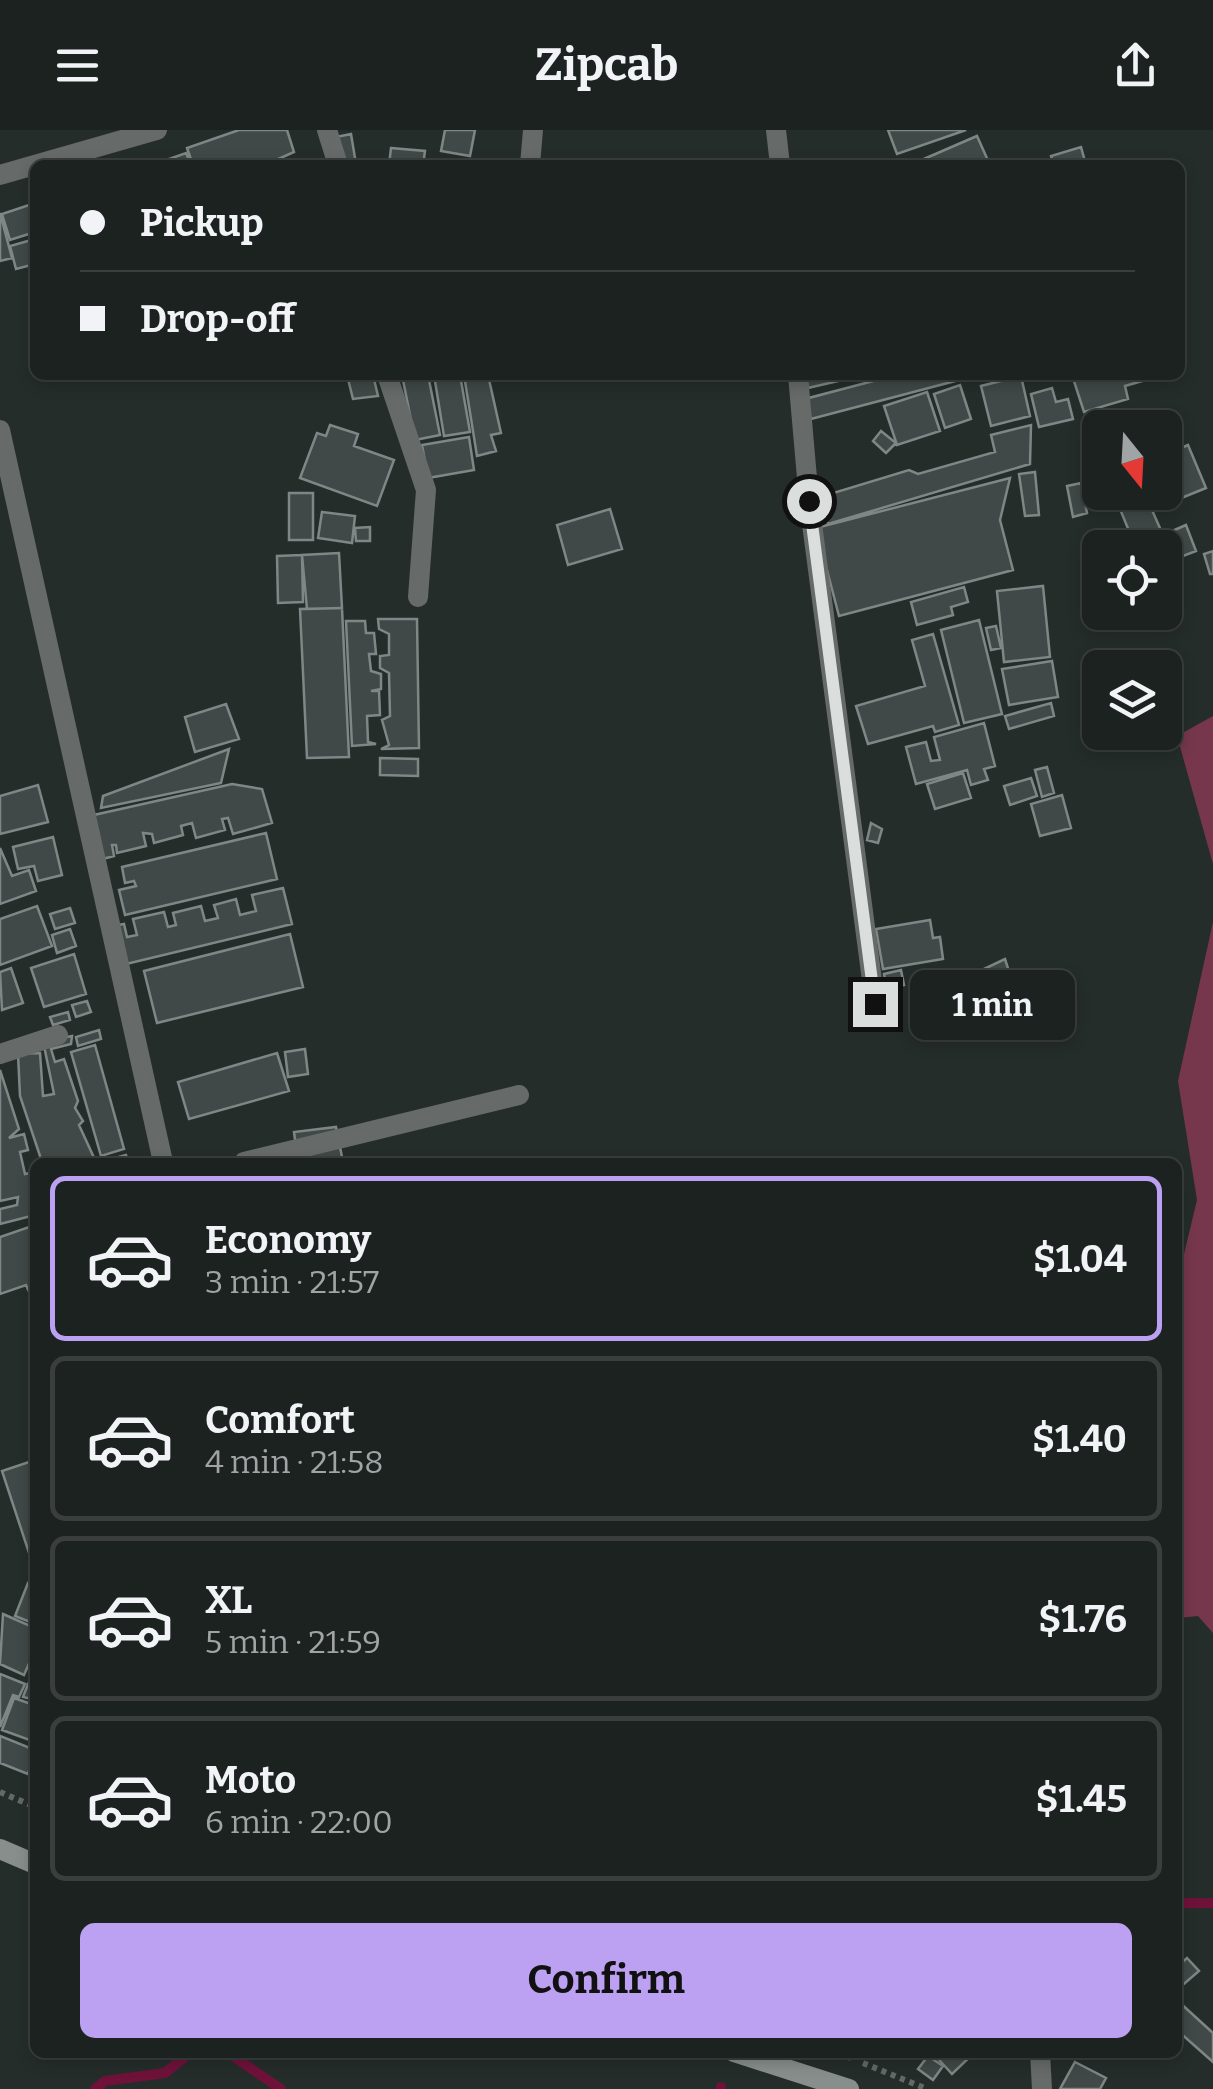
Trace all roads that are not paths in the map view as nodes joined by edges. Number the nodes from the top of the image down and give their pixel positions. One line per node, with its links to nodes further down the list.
1 (157, 130): 5 (street)
2 (328, 130): 6 (street)
3 (533, 130): 7 (street)
4 (776, 130): 8 (street)
5 (52, 160)
6 (337, 160)
7 (530, 160)
8 (779, 160)
9 (30, 166): 10 (street)
10 (0, 175)
11 (388, 380): 14 (street)
12 (798, 380): 15 (street)
13 (0, 430): 19 (street)
14 (418, 598)
15 (875, 1004)
16 (58, 1034): 17 (street)
17 (0, 1054)
18 (519, 1095): 20 (street)
19 (162, 1158)
20 (260, 1158)
21 (0, 1850): 22 (main road)
22 (30, 1862)
23 (753, 2058): 25 (main road)
24 (1040, 2058): 26 (street)
25 (849, 2089)
26 (1042, 2089)

